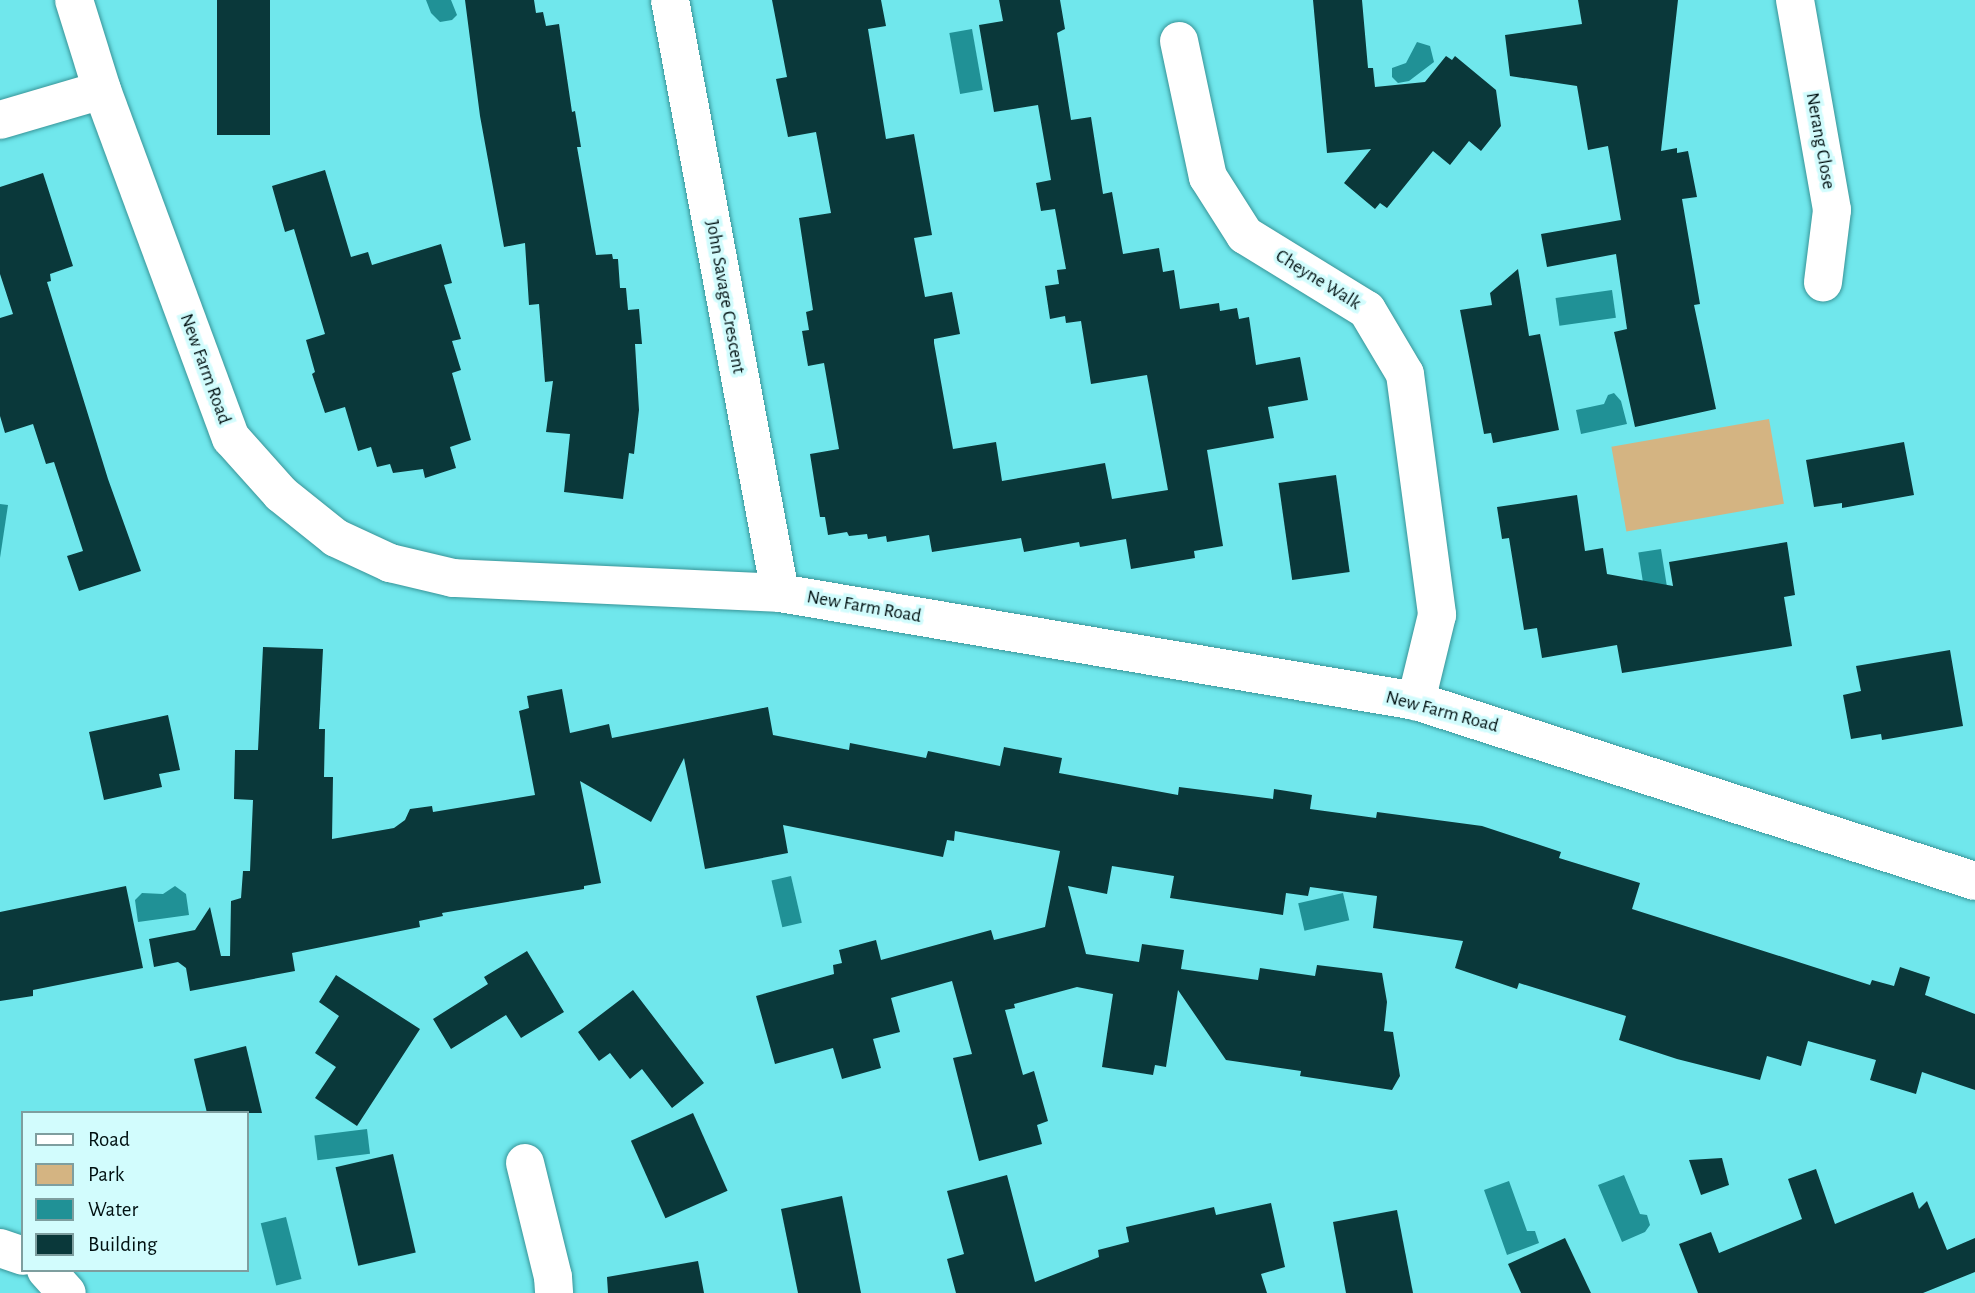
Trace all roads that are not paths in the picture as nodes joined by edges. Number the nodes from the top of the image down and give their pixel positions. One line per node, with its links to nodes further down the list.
1 (74, 0): 5 (street, New Farm Road)
2 (670, 0): 8 (street, John Savage Crescent)
3 (1795, 0): 7 (street, Nerang Close)
4 (1179, 41): 9 (street, Cheyne Walk)
5 (102, 90): 6 (street); 8 (street, New Farm Road)
6 (0, 120)
7 (1823, 282)
8 (779, 593): 9 (street, New Farm Road)
9 (1416, 701): 10 (street, New Farm Road)
10 (1975, 881)
11 (525, 1163): 16 (street)
12 (0, 1248): 13 (street)
13 (21, 1255)
14 (48, 1272): 15 (street)
15 (67, 1293)
16 (554, 1293)

